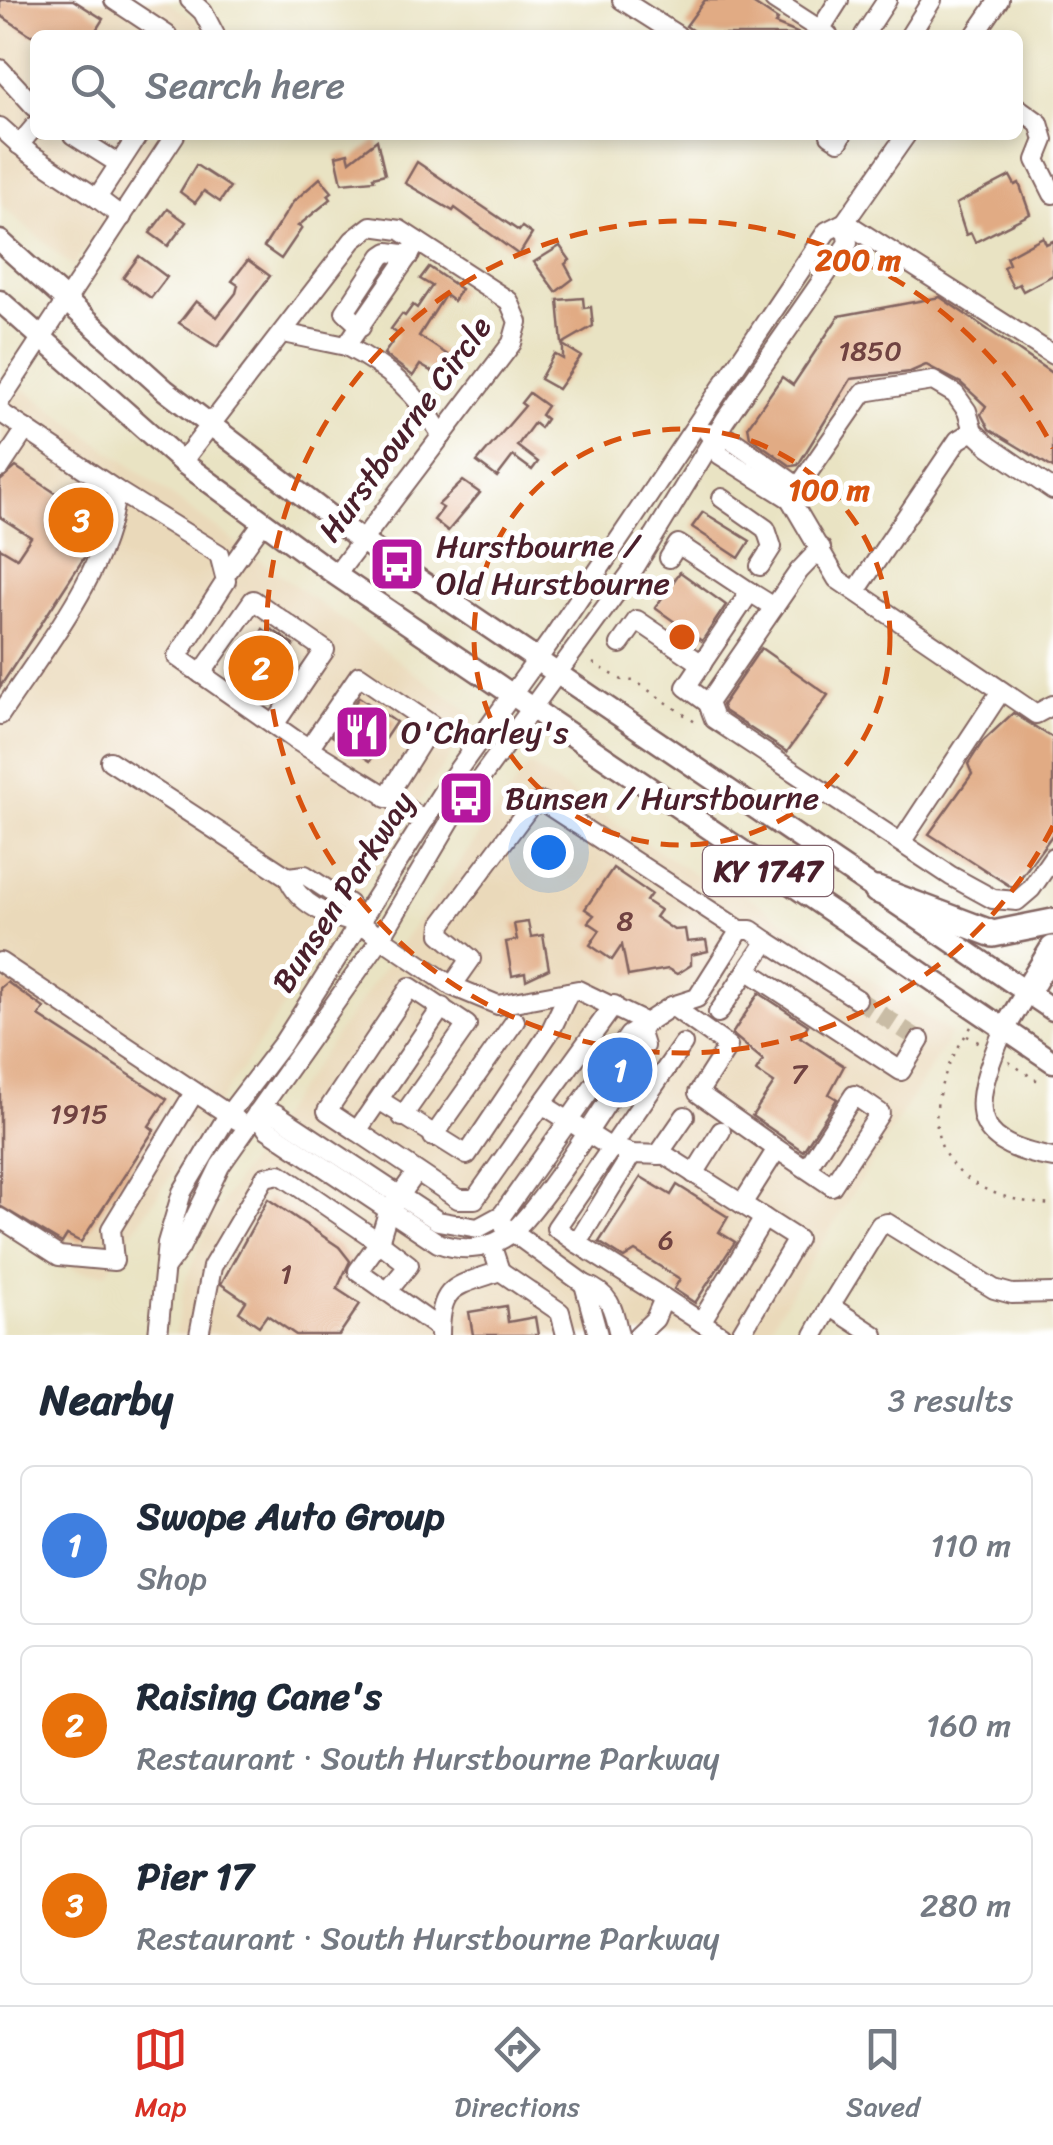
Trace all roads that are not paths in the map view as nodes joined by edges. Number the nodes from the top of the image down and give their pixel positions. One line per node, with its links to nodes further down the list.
1 (114, 0): 10 (street)
2 (190, 0): 11 (street)
3 (622, 0): 12 (street)
4 (774, 0): 9 (street)
5 (839, 0): 14 (street)
6 (888, 0): 15 (street)
7 (932, 0): 16 (street)
8 (999, 0): 17 (street)
9 (795, 6): 13 (street)
10 (159, 30)
11 (212, 30)
12 (669, 30)
13 (822, 30)
14 (825, 30)
15 (867, 30)
16 (913, 30)
17 (978, 30)
18 (0, 69): 19 (street)
19 (30, 102)
20 (1023, 111): 21 (street)
21 (1046, 126): 30 (street)
22 (0, 127): 28 (street)
23 (30, 132): 28 (street)
24 (82, 140): 29 (street)
25 (135, 140): 29 (street)
26 (172, 140): 32 (street)
27 (902, 140): 33 (street, Bunsen Parkway)
28 (19, 144): 31 (street)
29 (119, 164): 31 (street)
30 (1053, 194)
31 (97, 198): 32 (street)
32 (122, 218): 37 (street)
33 (845, 222): 41 (street); 43 (street, Bunsen Parkway); 48 (street, Bunsen Parkway)
34 (0, 240): 37 (main road, KY 1747)
35 (414, 248): 38 (street, Hurstbourne Circle); 40 (street); 47 (street, Hurstbourne Circle)
36 (0, 301): 39 (main road, KY 1747)
37 (67, 304): 39 (street); 44 (main road, KY 1747)
38 (283, 333): 40 (street); 44 (street, Hurstbourne Circle)
39 (43, 339): 42 (street); 49 (main road, KY 1747)
40 (346, 346): 47 (street)
41 (1053, 355)
42 (0, 402): 45 (street)
43 (695, 425): 48 (street); 66 (street, Bunsen Parkway)
44 (210, 426): 49 (street, Hurstbourne Circle); 56 (main road, KY 1747)
45 (26, 429): 50 (street); 51 (street)
46 (974, 432): 52 (street); 53 (street); 62 (street)
47 (442, 436): 56 (street, Hurstbourne Circle)
48 (714, 438): 53 (street); 69 (street, Bunsen Parkway)
49 (182, 462): 55 (main road, KY 1747)
50 (0, 468)
51 (116, 490): 59 (street); 75 (street)
52 (1053, 490)
53 (795, 493): 57 (street)
54 (722, 498): 61 (street)
55 (263, 522): 59 (street); 60 (main road, KY 1747)
56 (362, 541): 60 (street, Hurstbourne Circle); 66 (main road, KY 1747)
57 (821, 548): 61 (street); 62 (street)
58 (669, 558): 63 (street)
59 (226, 574): 68 (street)
60 (336, 575): 71 (main road, KY 1747)
61 (796, 576): 64 (street)
62 (856, 591): 70 (street)
63 (750, 592): 64 (street); 67 (street)
64 (774, 607): 72 (street)
65 (620, 644): 67 (street)
66 (538, 659): 69 (main road, KY 1747); 71 (street, Bunsen Parkway)
67 (702, 664): 72 (street)
68 (202, 674): 76 (street); 76 (street)
69 (559, 674): 74 (street, Bunsen Parkway); 83 (main road, KY 1747)
70 (1001, 690): 73 (street); 81 (street)
71 (511, 695): 74 (main road, KY 1747); 80 (street, Bunsen Parkway)
72 (708, 703): 81 (street)
73 (1053, 706)
74 (533, 711): 87 (street, Bunsen Parkway); 104 (main road, KY 1747)
75 (0, 714)
76 (274, 725): 77 (street)
77 (309, 748): 79 (street); 79 (street)
78 (110, 761): 85 (street)
79 (386, 798): 80 (street)
80 (425, 820): 85 (street, Bunsen Parkway)
81 (902, 842): 82 (street)
82 (1053, 857)
83 (877, 890): 84 (highway); 94 (main road, KY 1747)
84 (1053, 922)
85 (359, 923): 87 (street); 112 (street, Bunsen Parkway)
86 (740, 930): 88 (street); 92 (street); 95 (street)
87 (382, 938): 92 (street); 115 (street, Bunsen Parkway)
88 (768, 941): 91 (street); 96 (street)
89 (1053, 949): 94 (highway)
90 (0, 962): 109 (street)
91 (747, 970): 101 (street); 106 (street)
92 (452, 986): 93 (street)
93 (568, 992): 97 (street); 119 (street)
94 (1026, 993): 100 (main road, KY 1747); 104 (main road)
95 (697, 998): 98 (street); 101 (street)
96 (857, 999)
97 (614, 1006): 103 (street); 111 (street)
98 (672, 1006): 103 (street); 105 (street)
99 (442, 1007): 110 (street); 114 (street); 117 (street)
100 (1053, 1010)
101 (718, 1013): 105 (street)
102 (515, 1021): 119 (street)
103 (643, 1028): 116 (street); 120 (street)
104 (1003, 1030): 108 (main road, KY 1747); 125 (street)
105 (708, 1032): 121 (street)
106 (920, 1040)
107 (683, 1044): 120 (street)
108 (1053, 1062)
109 (194, 1093): 112 (street); 132 (street)
110 (378, 1100): 114 (street); 117 (street)
111 (542, 1104): 116 (street); 127 (street)
112 (228, 1115): 115 (street); 139 (street, Bunsen Parkway)
113 (685, 1116): 123 (street)
114 (402, 1117): 119 (street)
115 (256, 1119): 124 (street); 128 (street); 139 (street, Bunsen Parkway)
116 (570, 1121): 120 (street); 134 (street)
117 (357, 1131): 127 (street)
118 (721, 1131): 129 (street)
119 (432, 1137)
120 (602, 1138): 122 (street); 135 (street); 137 (street)
121 (777, 1149): 126 (street); 131 (street)
122 (632, 1154): 123 (street); 137 (street)
123 (658, 1155): 129 (street)
124 (344, 1158): 128 (street); 130 (street)
125 (1053, 1158)
126 (807, 1168): 126 (street)
127 (416, 1173): 130 (street)
128 (332, 1174): 130 (street)
129 (694, 1174): 131 (street)
130 (393, 1204): 134 (street); 136 (street); 138 (street)
131 (742, 1204): 133 (street)
132 (0, 1218)
133 (764, 1218): 146 (street); 155 (street)
134 (496, 1219): 135 (street)
135 (512, 1233): 138 (street); 141 (street)
136 (379, 1242): 142 (street); 142 (street); 149 (street)
137 (577, 1242): 144 (street)
138 (491, 1244): 140 (street)
139 (165, 1268): 148 (street, Bunsen Parkway)
140 (500, 1271): 147 (street); 150 (street)
141 (584, 1284): 151 (street); 152 (street)
142 (388, 1292): 147 (street)
143 (1053, 1294): 145 (street)
144 (664, 1298): 146 (street); 153 (street)
145 (830, 1306): 156 (street); 157 (street)
146 (700, 1322): 154 (street)
147 (440, 1332)
148 (158, 1335)
149 (199, 1335)
150 (566, 1335)
151 (598, 1335)
152 (619, 1335)
153 (638, 1335)
154 (721, 1335)
155 (740, 1335)
156 (814, 1335)
157 (874, 1335)

